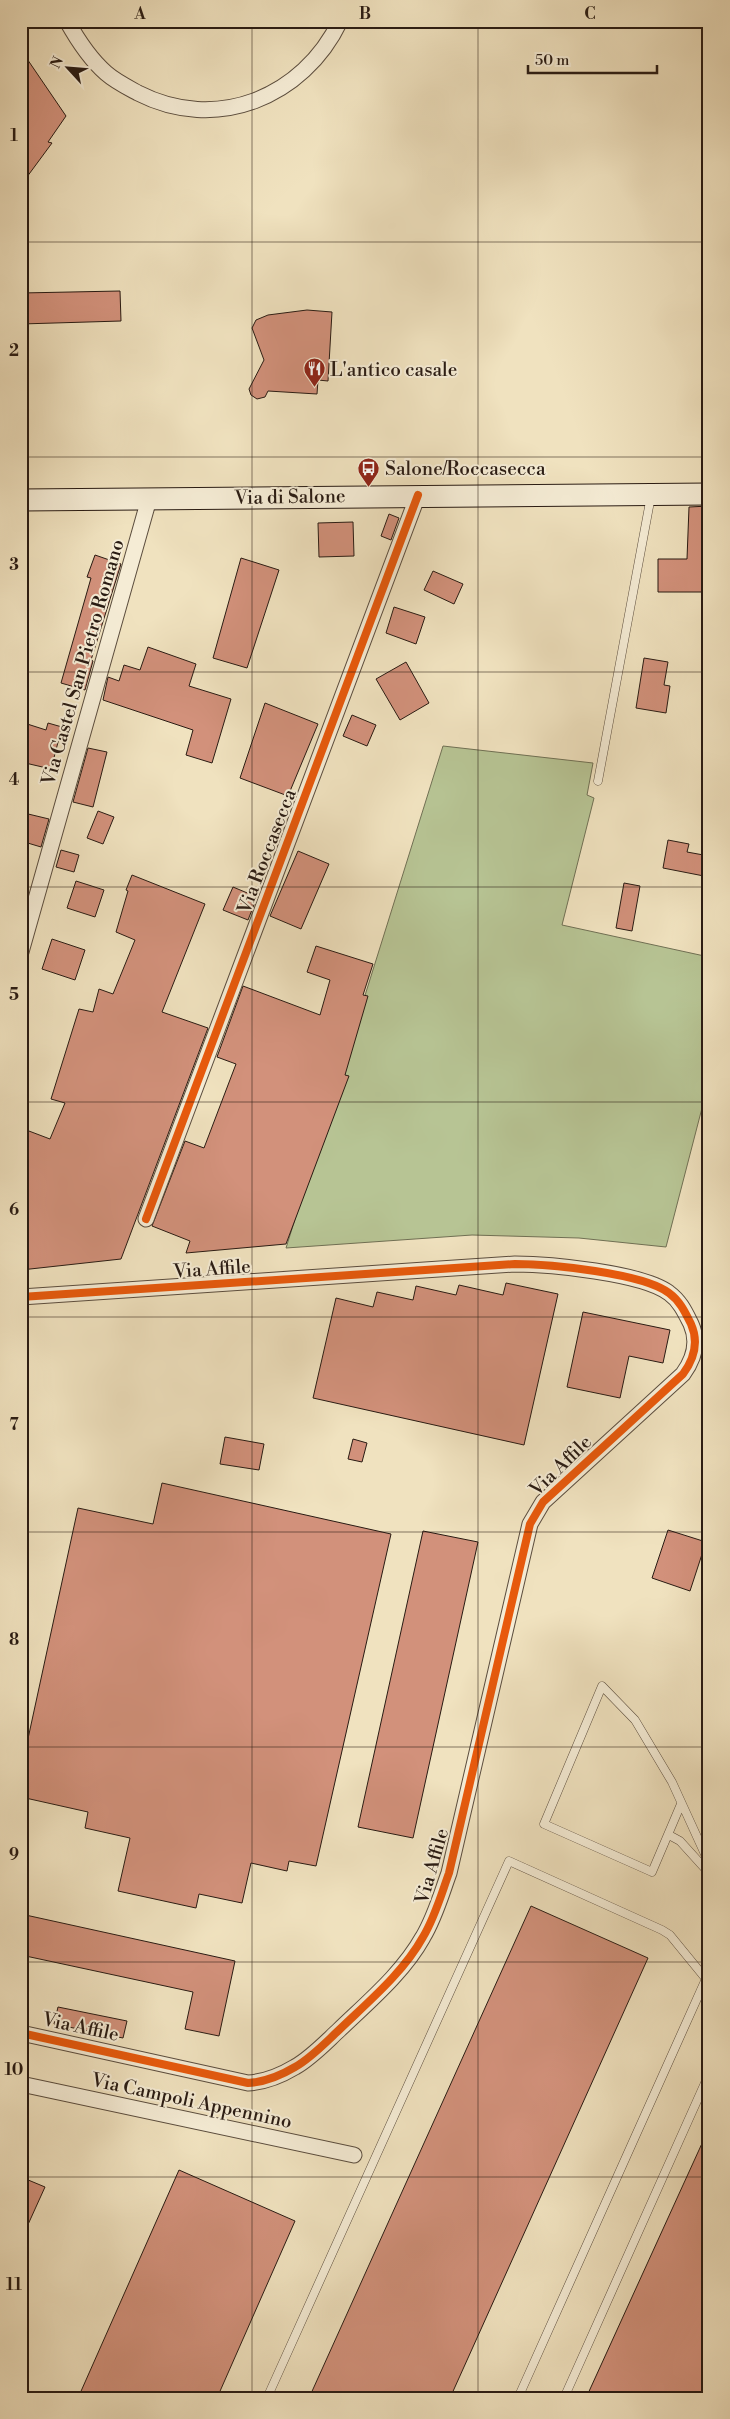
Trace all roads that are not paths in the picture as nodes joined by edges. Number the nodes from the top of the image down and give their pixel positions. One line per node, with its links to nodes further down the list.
1 (66, 21): 2 (street)
2 (340, 21)
3 (652, 494): 4 (street, Via di Salone); 5 (street, Via di Salone); 8 (lane)
4 (709, 494)
5 (418, 495): 6 (street, Via di Salone); 10 (street, Via Roccasecca)
6 (149, 498): 7 (street, Via di Salone); 9 (street, Via Castel San Pietro Romano)
7 (21, 500)
8 (598, 781)
9 (21, 952)
10 (146, 1219)
11 (21, 1297): 17 (street, Via Affile)
12 (681, 1804): 13 (lane); 13 (lane); 14 (lane)
13 (669, 1836): 15 (lane)
14 (709, 1863)
15 (709, 1873)
16 (707, 1976): 21 (lane); 22 (lane)
17 (21, 2033)
18 (709, 2074): 23 (lane)
19 (21, 2084): 20 (street, Via Campoli Appennino)
20 (354, 2155)
21 (267, 2398)
22 (518, 2398)
23 (564, 2398)

